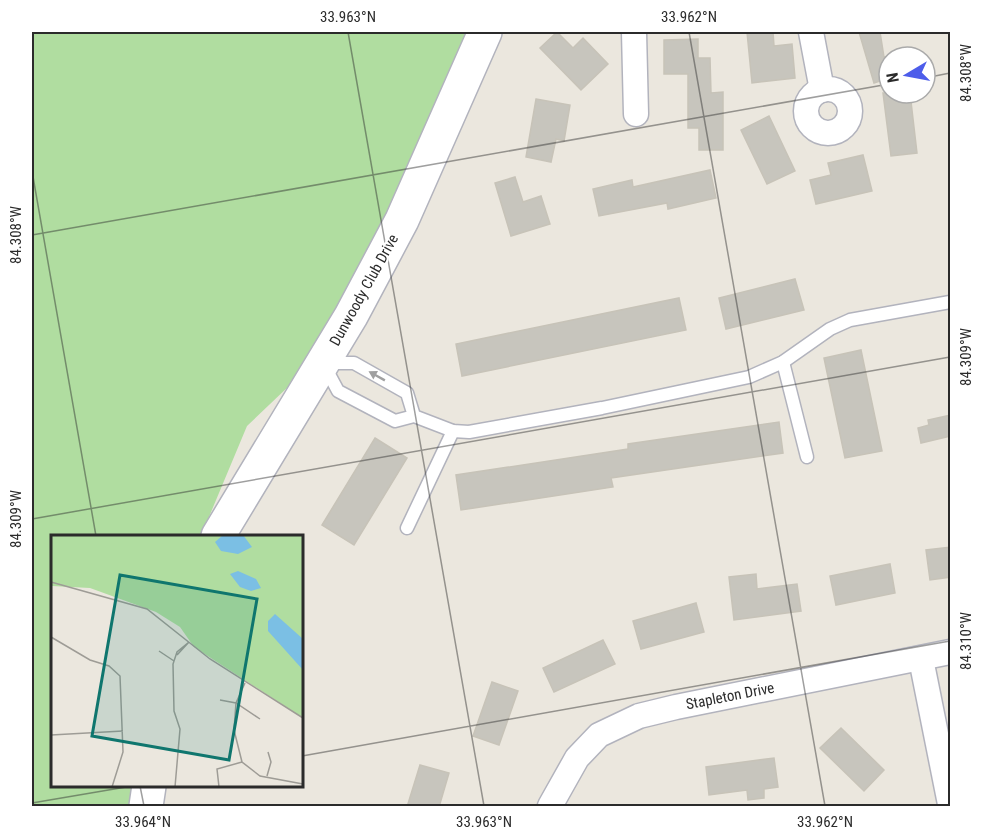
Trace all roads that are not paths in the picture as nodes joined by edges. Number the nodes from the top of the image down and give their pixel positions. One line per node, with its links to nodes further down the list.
1 (485, 32): 8 (street, Dunwoody Club Drive)
2 (634, 32): 5 (street)
3 (811, 32): 4 (street)
4 (822, 90)
5 (636, 114)
6 (951, 302): 7 (lane)
7 (783, 362): 10 (lane); 11 (lane)
8 (323, 363): 9 (lane); 9 (lane, one-way to 8); 13 (street, Dunwoody Club Drive)
9 (414, 416): 10 (lane)
10 (453, 430): 12 (lane)
11 (807, 457)
12 (407, 528)
13 (219, 535)
14 (951, 652): 15 (street, Stapleton Drive)
15 (921, 659): 17 (street); 19 (street, Stapleton Drive)
16 (149, 787): 18 (street)
17 (951, 804)
18 (146, 807)
19 (550, 807)

